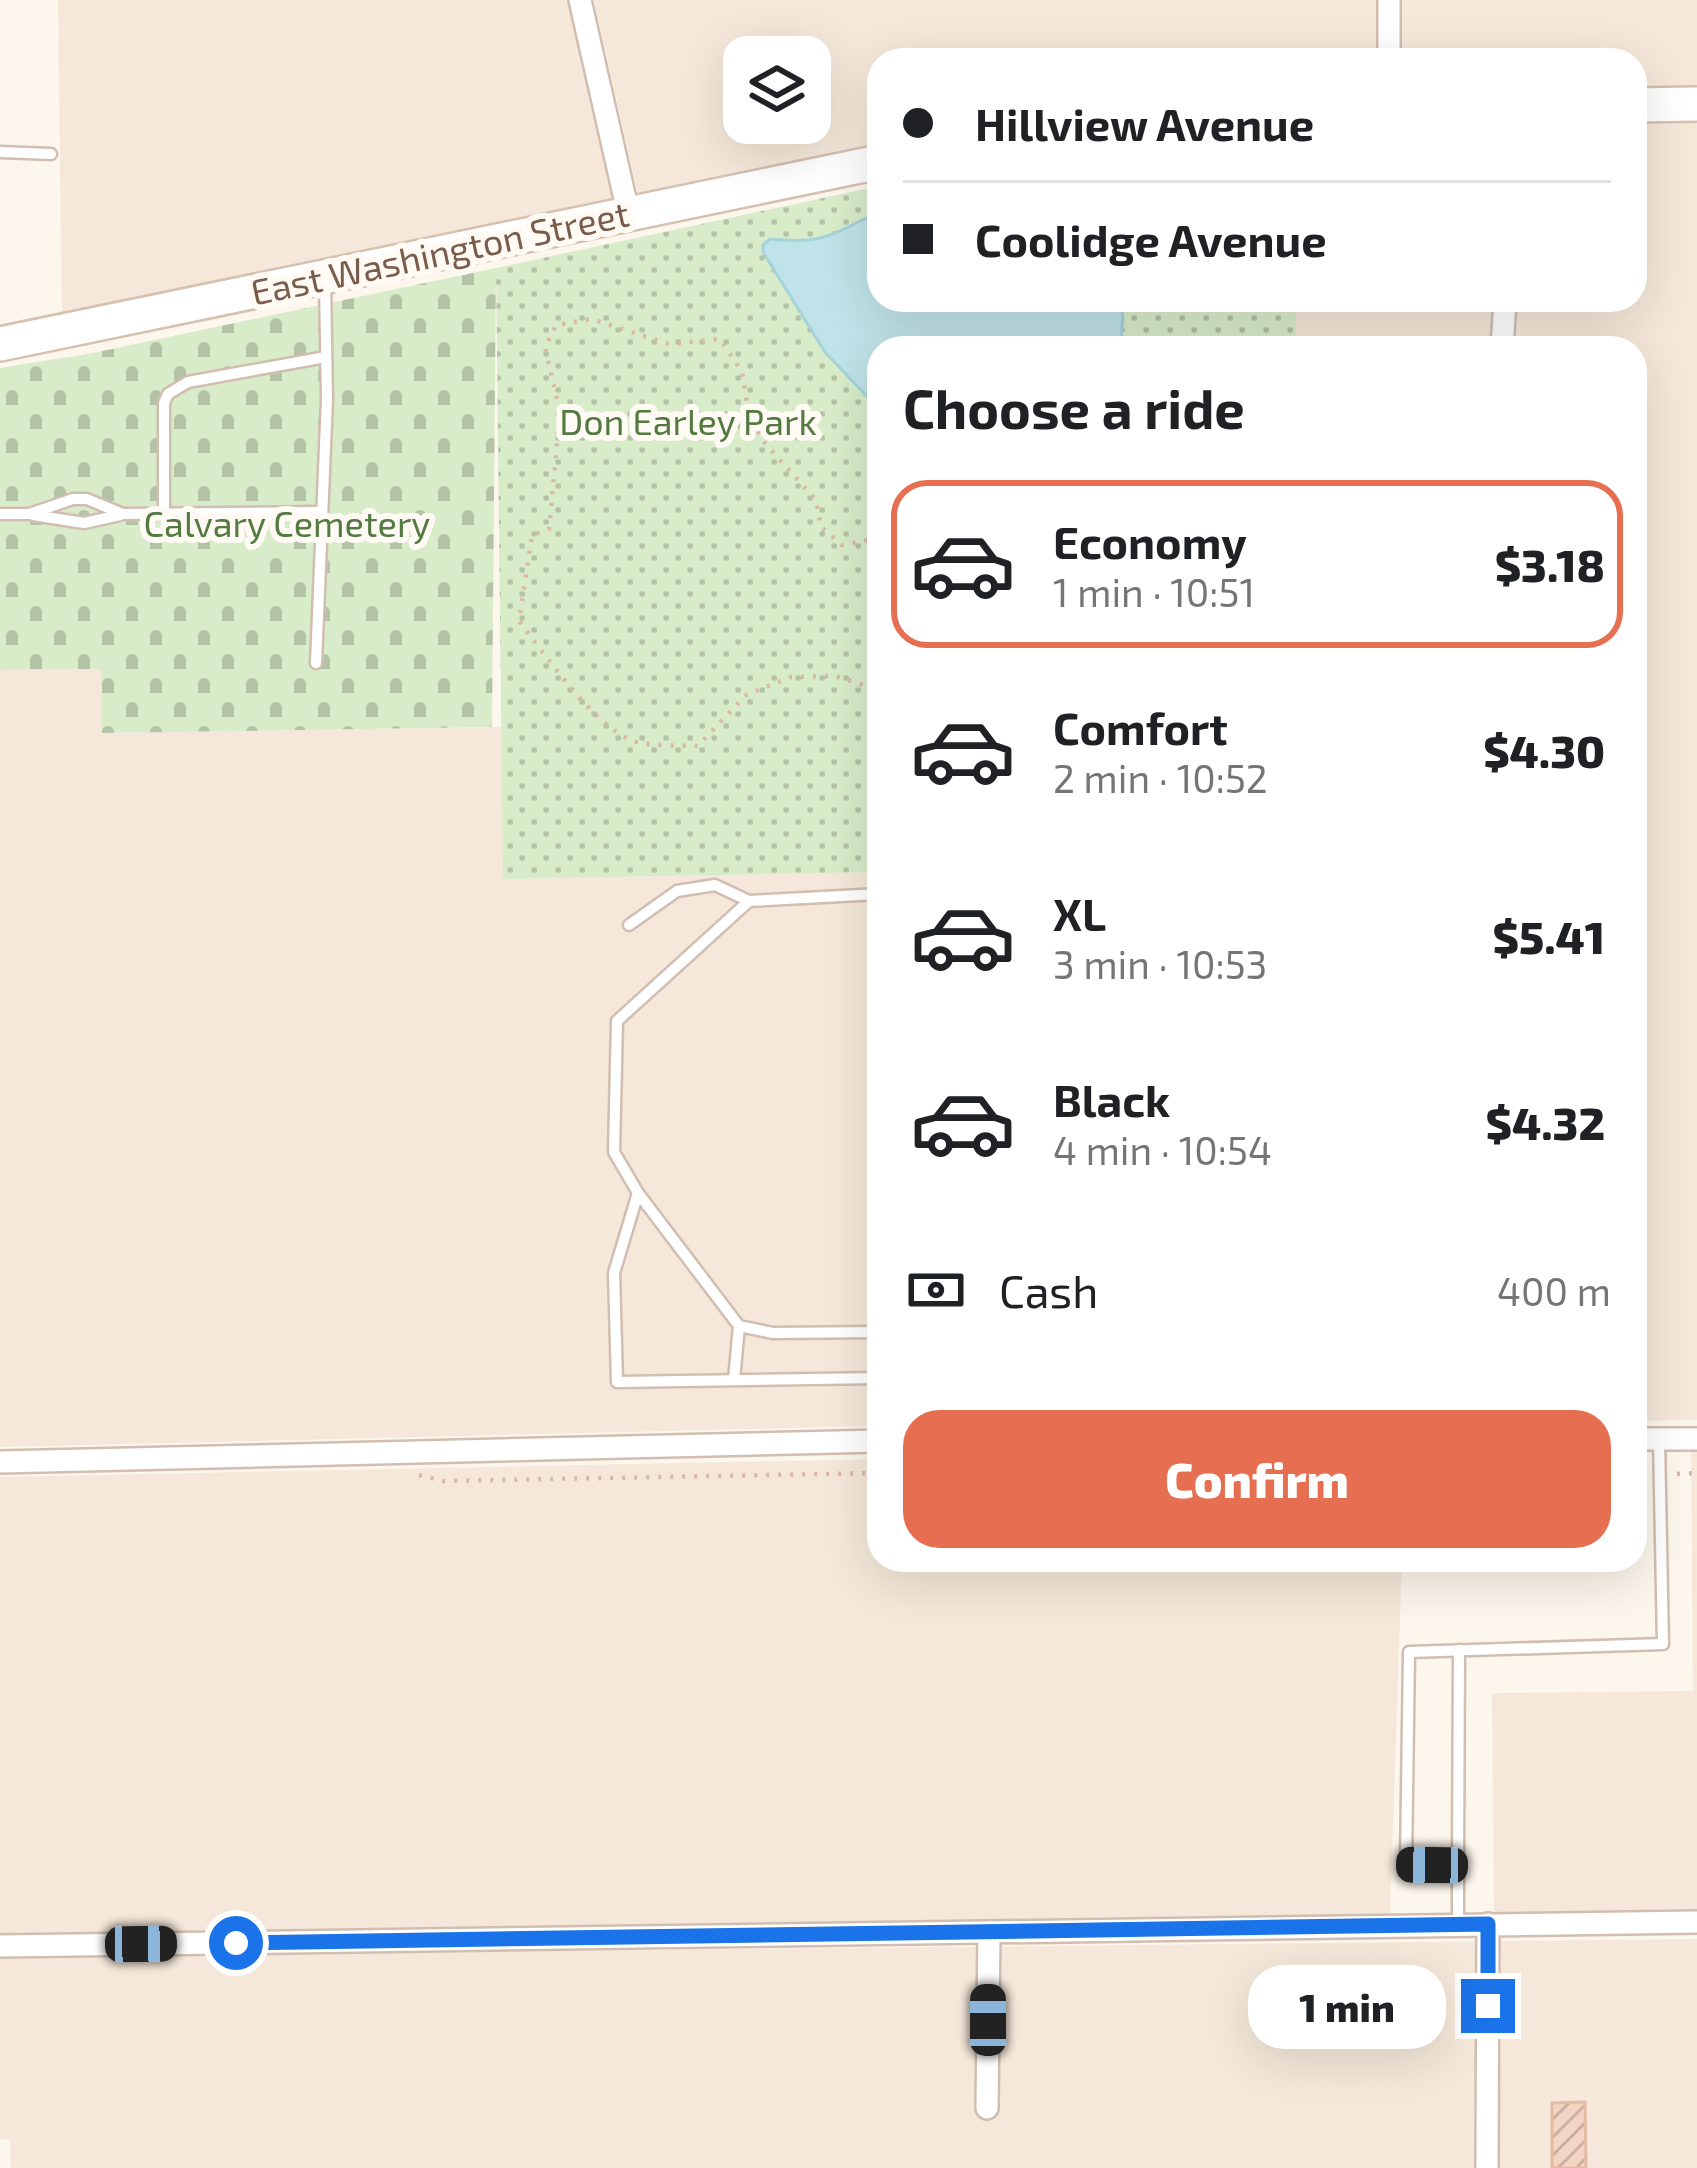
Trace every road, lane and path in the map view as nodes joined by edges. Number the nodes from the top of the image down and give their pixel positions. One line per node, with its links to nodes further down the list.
1 (580, 0): 9 (street)
2 (1389, 0): 3 (street)
3 (1389, 48)
4 (1697, 104): 5 (main road)
5 (1647, 105)
6 (0, 152): 7 (lane)
7 (51, 154)
8 (867, 164): 9 (main road, East Washington Street)
9 (628, 212): 10 (main road, East Washington Street)
10 (326, 279): 11 (main road, East Washington Street); 12 (lane)
11 (0, 344)
12 (326, 357): 13 (lane); 17 (lane)
13 (320, 512): 17 (lane); 19 (lane)
14 (0, 514): 15 (lane)
15 (29, 514): 16 (lane); 16 (lane)
16 (123, 514): 17 (lane)
17 (164, 514)
18 (867, 540): 20 (path)
19 (316, 663)
20 (867, 686)
21 (867, 895): 22 (lane)
22 (749, 901): 23 (lane); 24 (lane)
23 (629, 926)
24 (638, 1193): 25 (lane); 28 (lane)
25 (739, 1326): 26 (lane); 28 (lane)
26 (867, 1332)
27 (867, 1376): 28 (lane)
28 (734, 1380)
29 (1647, 1439): 30 (street)
30 (1659, 1439): 31 (street); 36 (lane)
31 (1697, 1439)
32 (867, 1441): 33 (street)
33 (0, 1462)
34 (867, 1472): 35 (path)
35 (409, 1473)
36 (1459, 1650): 37 (lane); 37 (lane)
37 (1458, 1865): 39 (lane)
38 (1697, 1922): 40 (street)
39 (1459, 1924): 40 (street); 41 (street)
40 (1488, 1924): 44 (street)
41 (989, 1932): 42 (street); 43 (street)
42 (0, 1946)
43 (987, 2108)
44 (1487, 2168)

